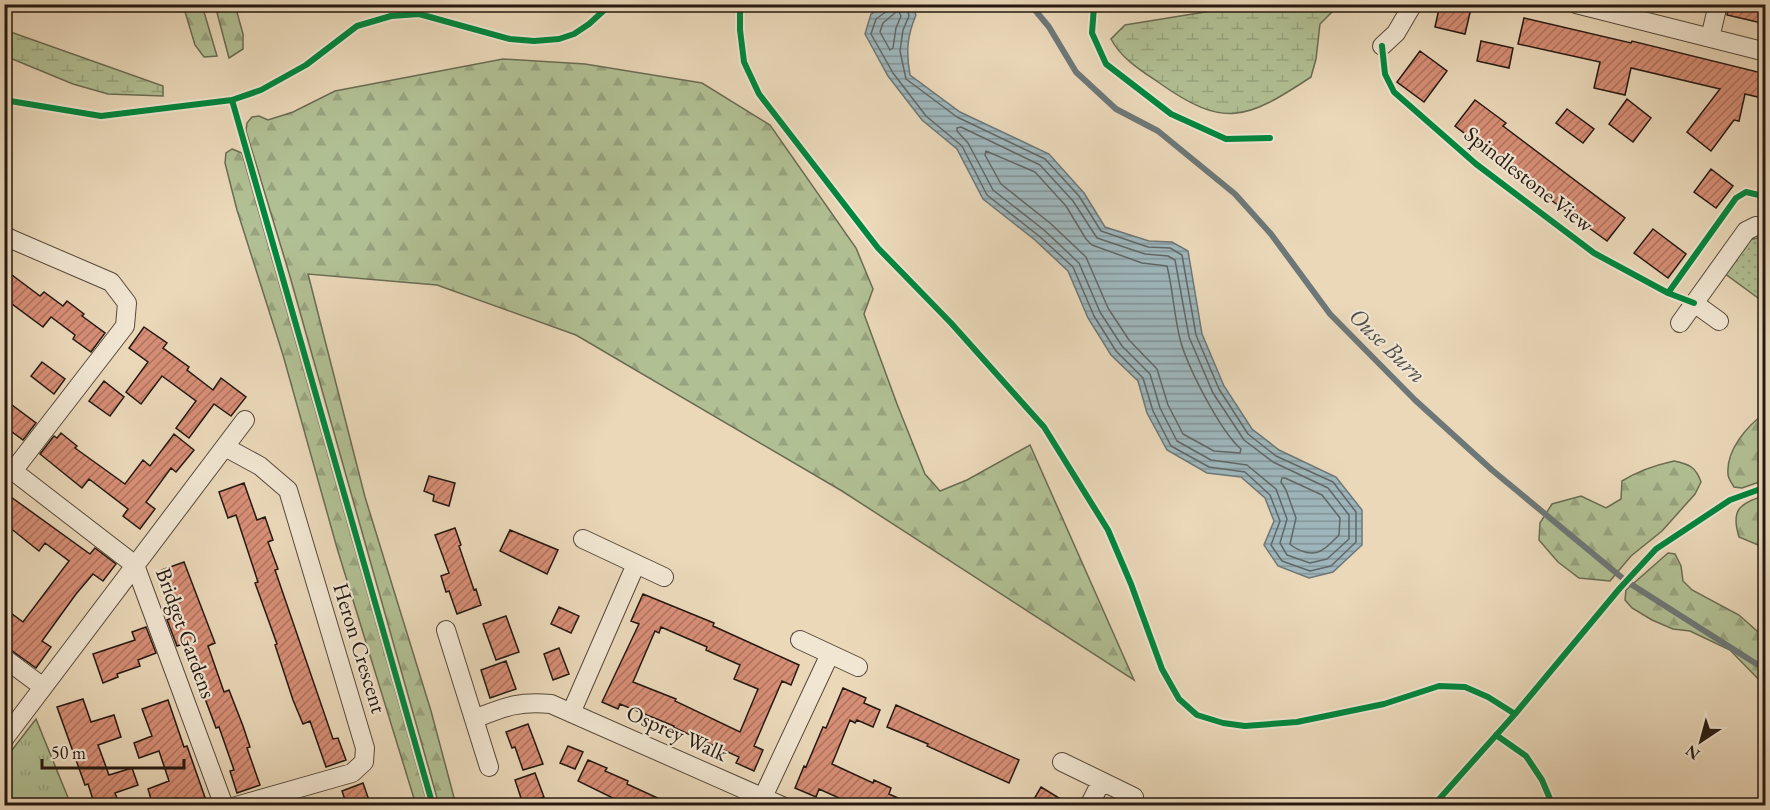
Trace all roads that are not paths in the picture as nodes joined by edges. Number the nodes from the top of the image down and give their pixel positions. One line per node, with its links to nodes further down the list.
1 (1413, 4): 5 (street)
2 (1576, 4): 4 (street)
3 (1718, 4): 4 (street)
4 (1710, 38): 6 (street)
5 (1382, 46)
6 (1766, 52)
7 (1766, 227): 9 (street)
8 (4, 235): 14 (street)
9 (1694, 303): 10 (street); 11 (street)
10 (1719, 321)
11 (1680, 322)
12 (245, 420): 13 (street)
13 (225, 447): 17 (street); 34 (street, Heron Crescent)
14 (9, 468): 17 (street, Bridget Gardens)
15 (583, 539): 16 (street)
16 (636, 564): 18 (street); 25 (street)
17 (135, 565): 24 (street); 33 (street, Bridget Gardens)
18 (664, 577)
19 (446, 630): 26 (street)
20 (800, 640): 21 (street)
21 (830, 654): 23 (street); 31 (street)
22 (4, 658): 24 (street)
23 (858, 667)
24 (44, 687): 27 (street)
25 (571, 713): 26 (street, Osprey Walk); 31 (street, Osprey Walk)
26 (474, 719): 29 (street)
27 (4, 739)
28 (1062, 762): 30 (street)
29 (489, 766)
30 (1101, 782): 32 (street); 36 (street)
31 (763, 797): 35 (street, Osprey Walk)
32 (1134, 797)
33 (225, 806)
34 (236, 806)
35 (782, 806)
36 (1089, 806)

